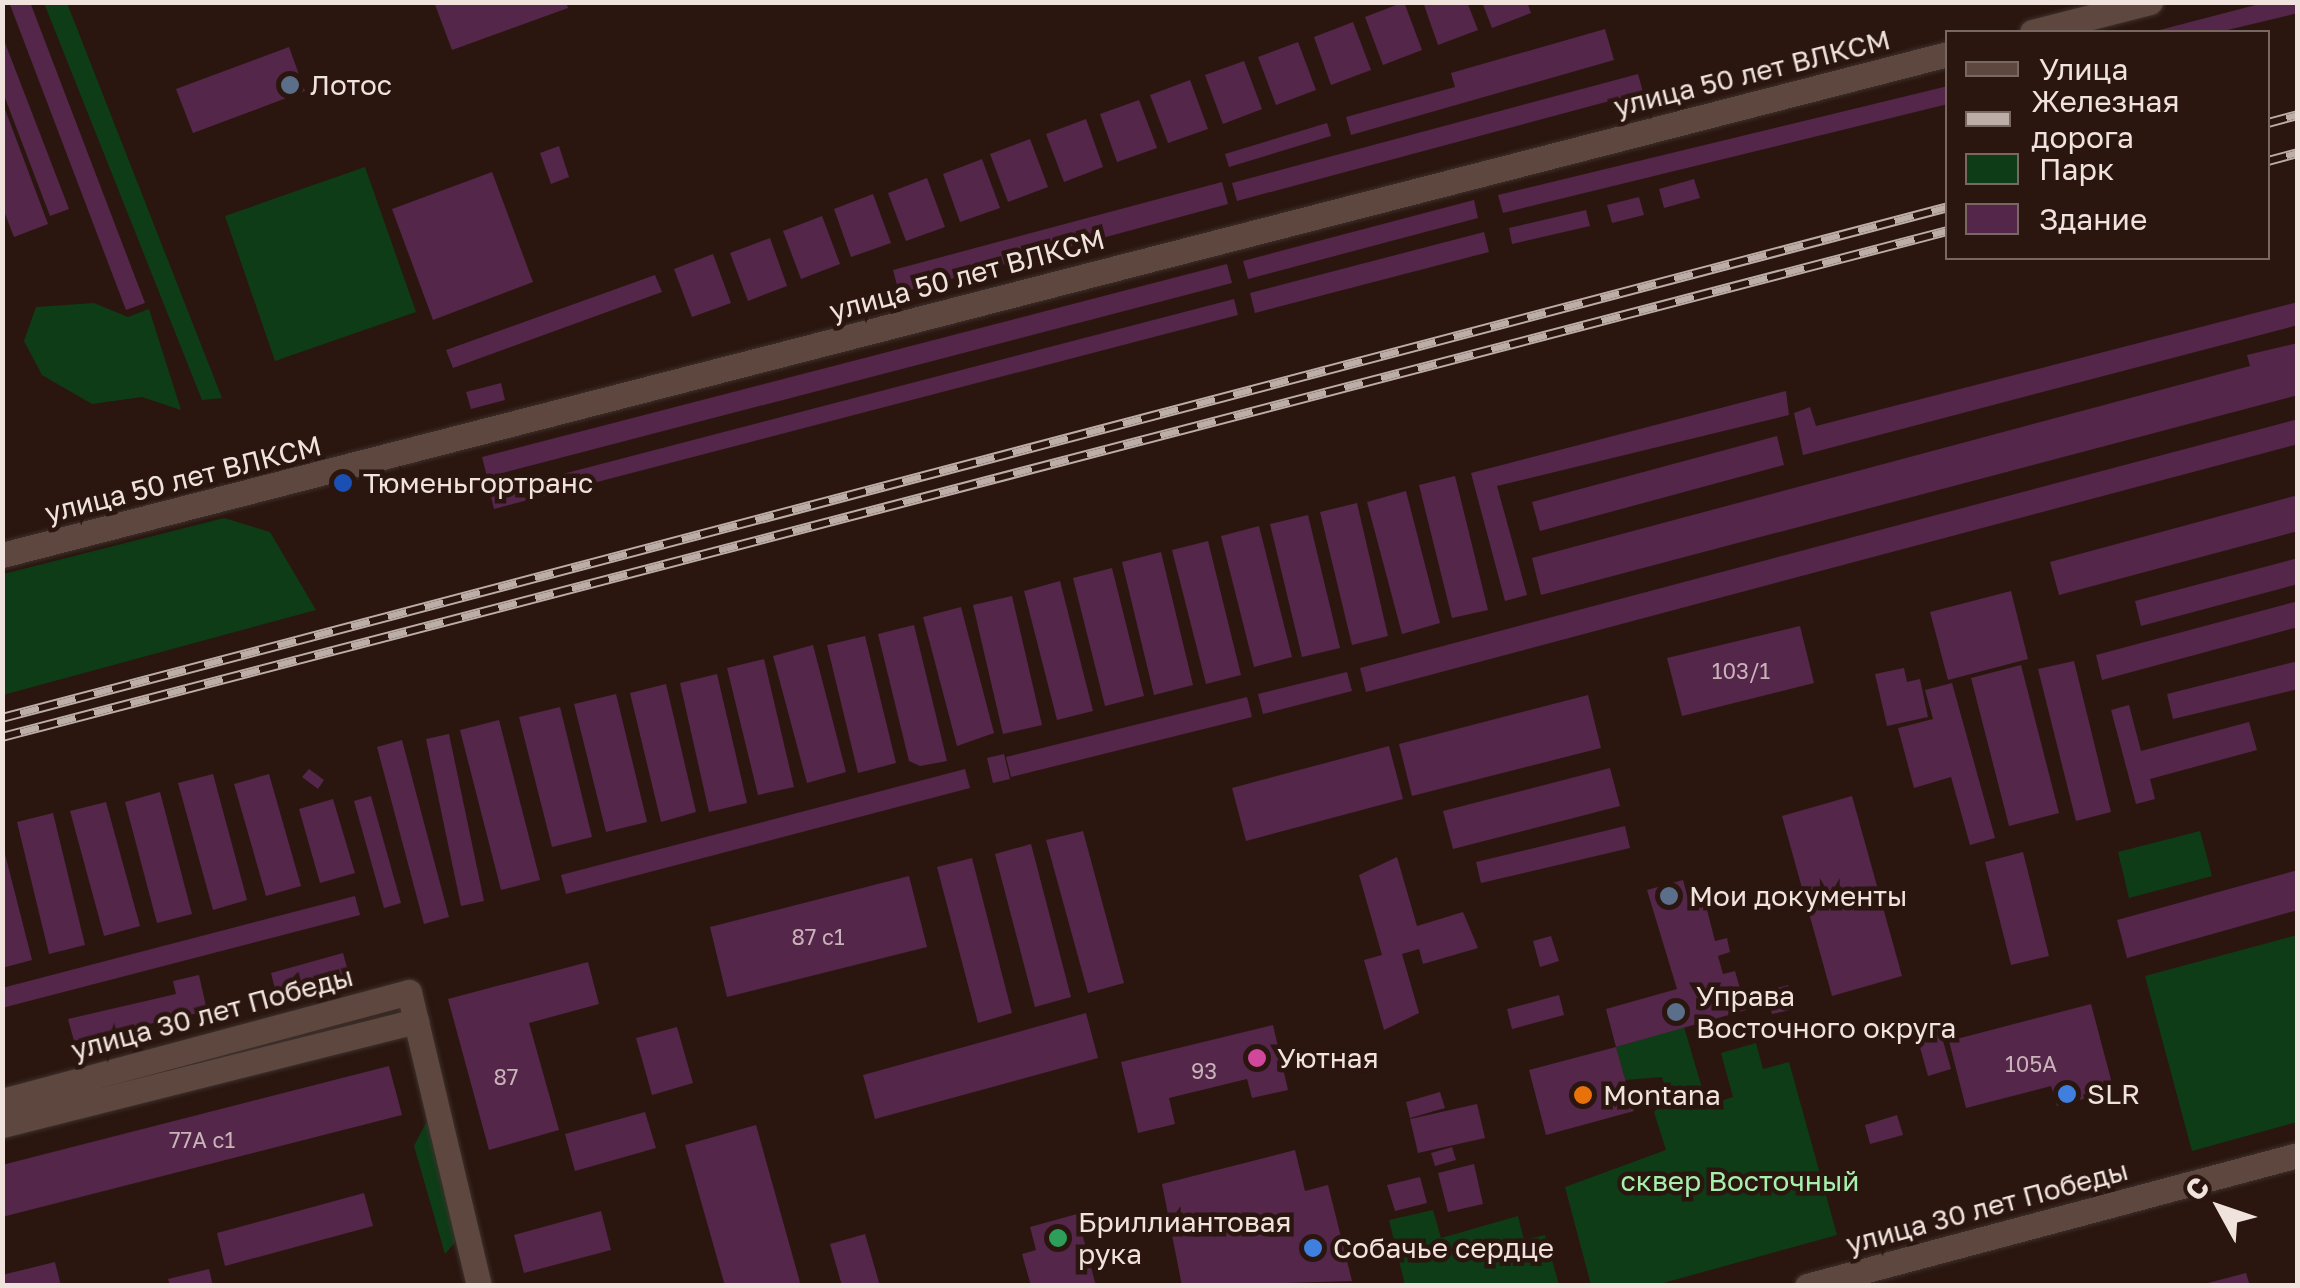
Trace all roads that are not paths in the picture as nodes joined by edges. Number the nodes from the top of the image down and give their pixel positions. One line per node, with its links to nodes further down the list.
1 (2150, 2): 2 (street)
2 (2040, 30)
3 (1945, 55): 4 (street, улица 50 лет ВЛКСМ)
4 (2, 555)
5 (416, 1021): 6 (street, улица 30 лет Победы); 7 (street, улица 30 лет Победы); 9 (street, улица 30 лет Победы)
6 (2, 1101)
7 (2, 1124)
8 (2298, 1155): 10 (street, улица 30 лет Победы)
9 (479, 1286)
10 (1807, 1286)

